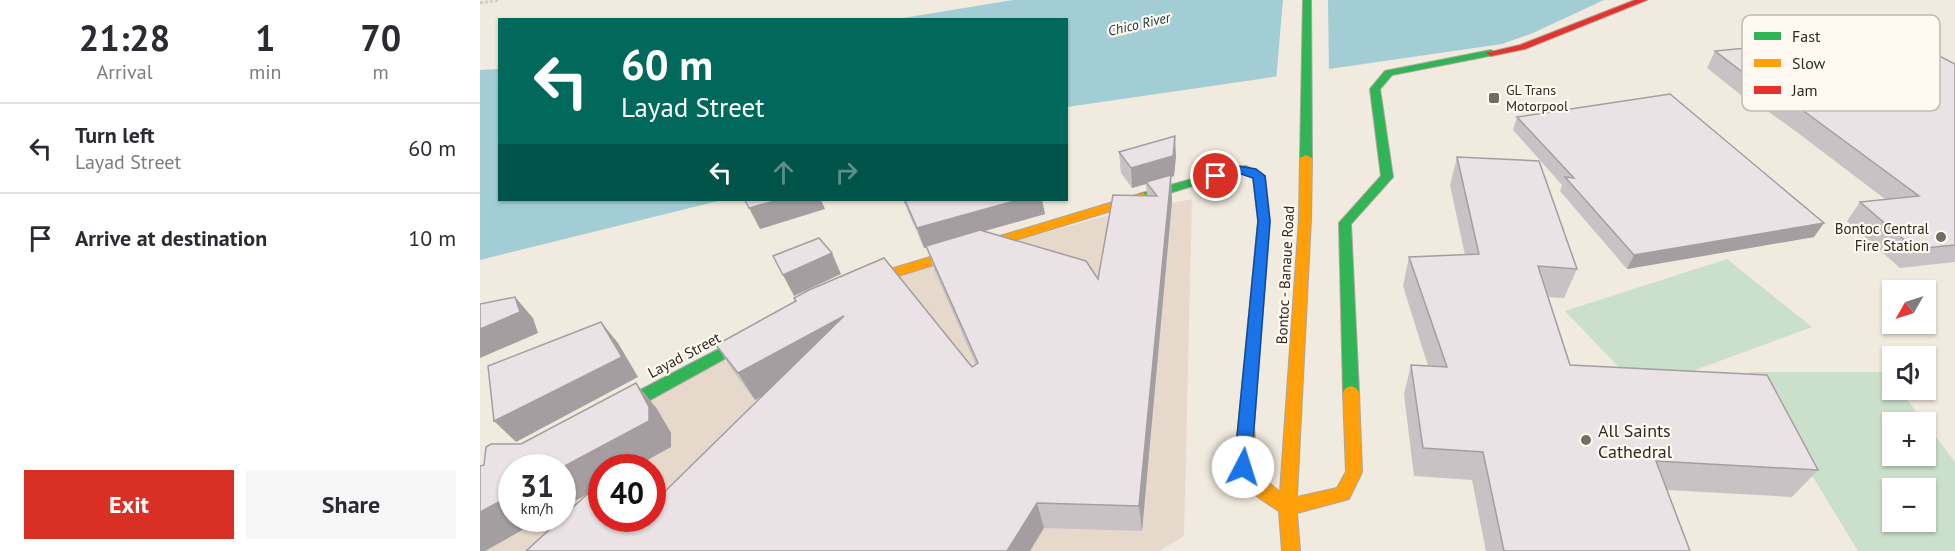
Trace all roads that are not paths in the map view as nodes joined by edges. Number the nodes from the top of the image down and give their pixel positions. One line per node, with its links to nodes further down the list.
1 (1307, 0): 6 (street, Bontoc - Banaue Road)
2 (1642, 0): 6 (street)
3 (840, 291): 6 (street)
4 (778, 323): 5 (street, Layad Street)
5 (593, 423)
6 (1288, 507): 7 (street, Bontoc - Banaue Road)
7 (1291, 551)

